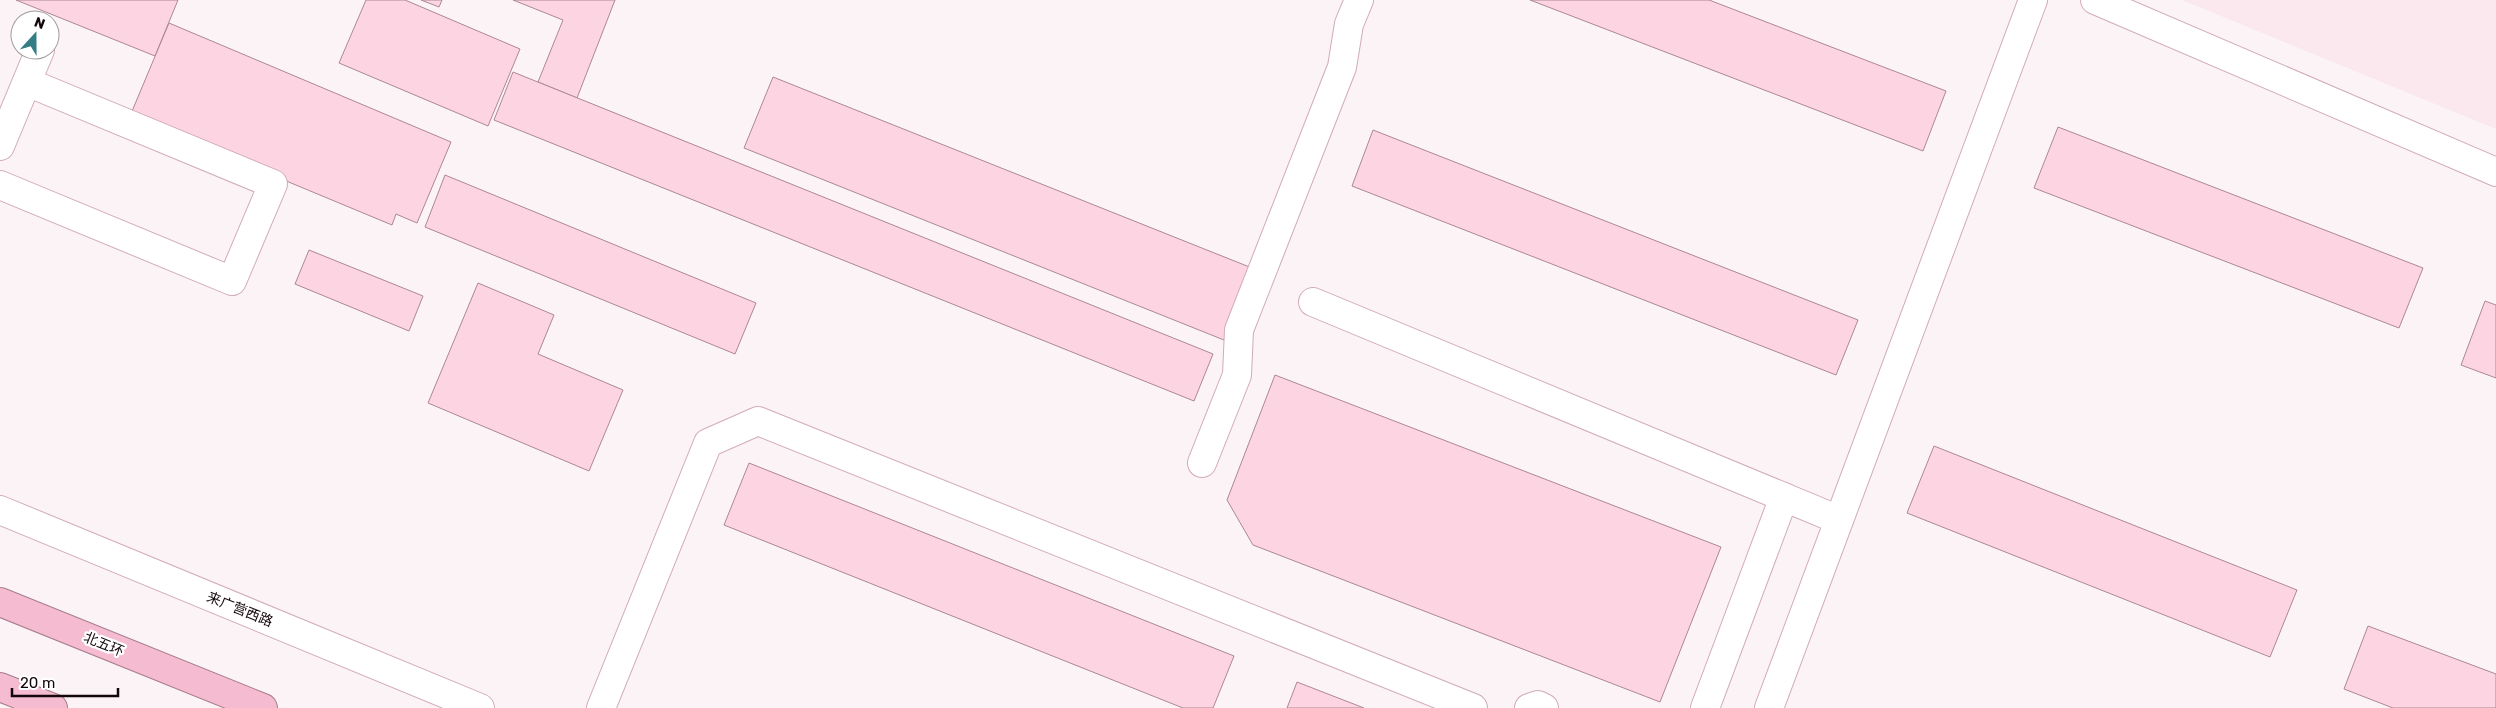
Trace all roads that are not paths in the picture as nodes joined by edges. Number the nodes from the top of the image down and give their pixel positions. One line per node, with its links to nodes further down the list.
1 (1359, 0): 10 (street)
2 (2033, 0): 13 (street)
3 (2095, 0): 7 (street)
4 (36, 60): 5 (street)
5 (27, 82): 6 (street); 8 (street)
6 (0, 146)
7 (2496, 172)
8 (0, 185)
9 (1312, 302): 11 (street)
10 (1202, 464)
11 (1784, 497): 13 (street); 24 (street)
12 (0, 510): 19 (street, 来广营西路)
13 (1839, 520): 16 (street)
14 (0, 602): 18 (highway, 北五环)
15 (0, 687): 17 (highway)
16 (1777, 706)
17 (53, 708)
18 (263, 708)
19 (480, 708)
20 (601, 708): 21 (street)
21 (1473, 708)
22 (1529, 708): 23 (street)
23 (1544, 708)
24 (1705, 708)

